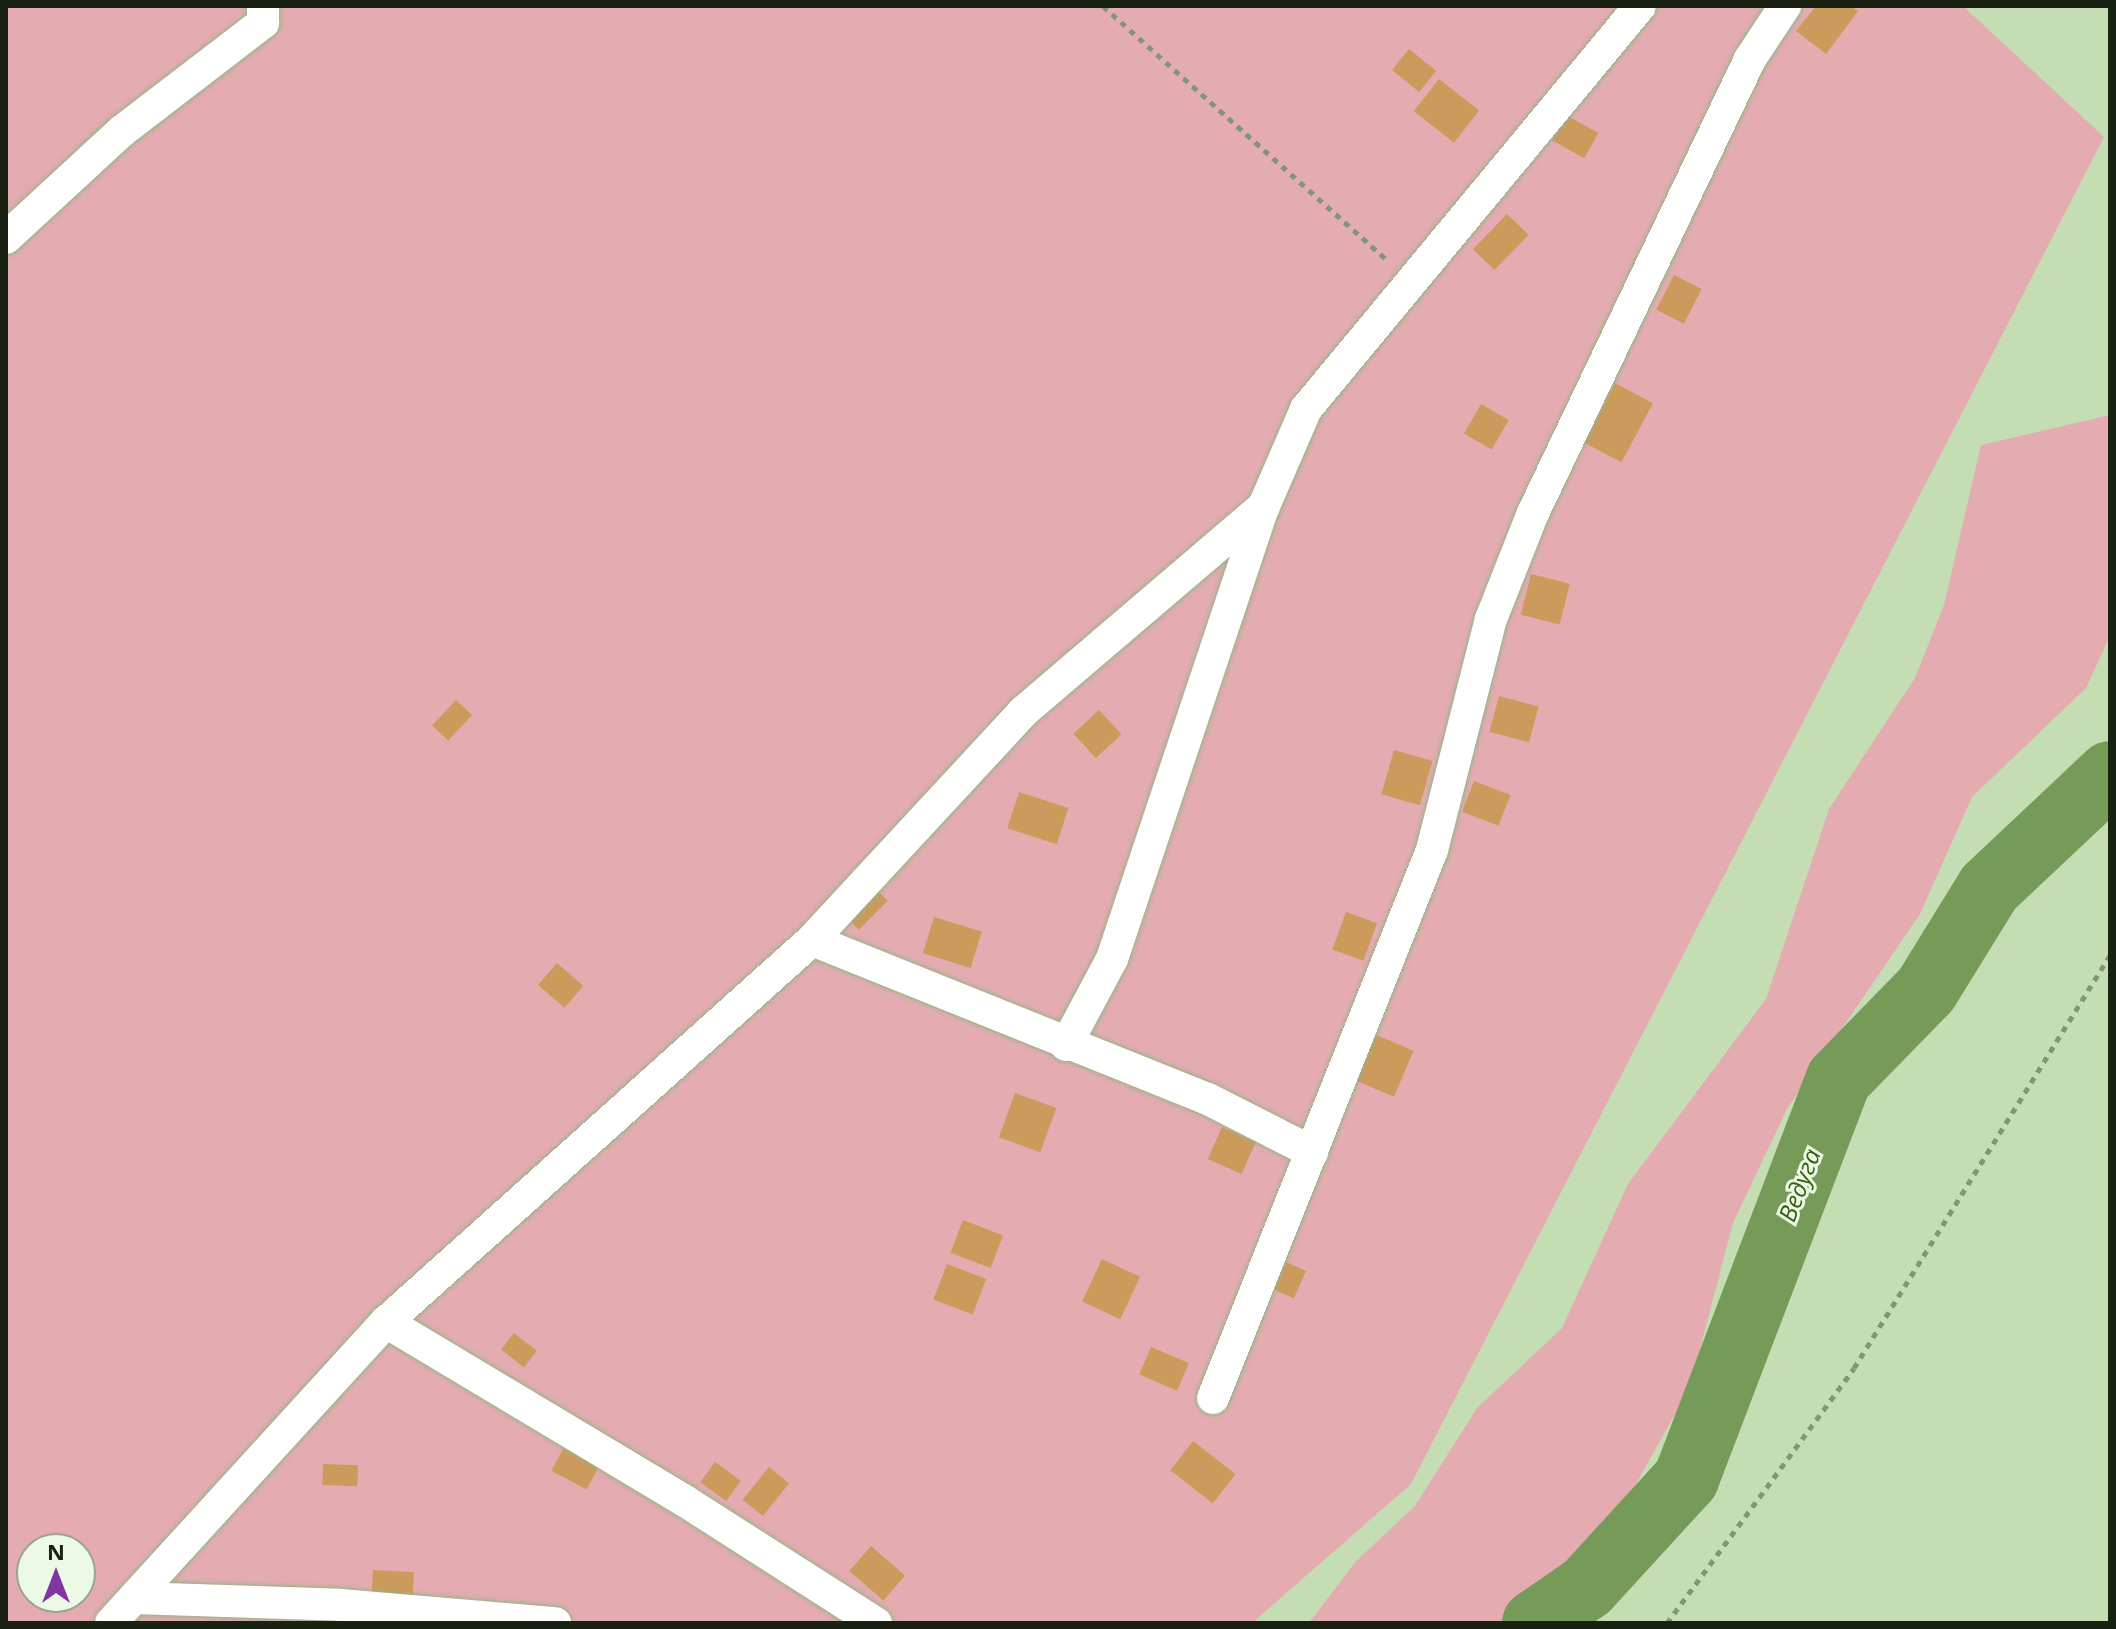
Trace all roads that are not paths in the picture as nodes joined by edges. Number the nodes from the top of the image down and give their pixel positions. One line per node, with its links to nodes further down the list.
1 (263, 6): 4 (street)
2 (1640, 6): 5 (street)
3 (1785, 6): 8 (street)
4 (6, 238)
5 (1264, 506): 6 (street); 7 (street)
6 (812, 940): 7 (street); 9 (street)
7 (1066, 1045): 8 (street)
8 (1312, 1152): 10 (street)
9 (386, 1322): 11 (street); 14 (street)
10 (1213, 1398)
11 (134, 1598): 12 (street); 13 (street)
12 (111, 1623)
13 (555, 1623)
14 (876, 1623)

